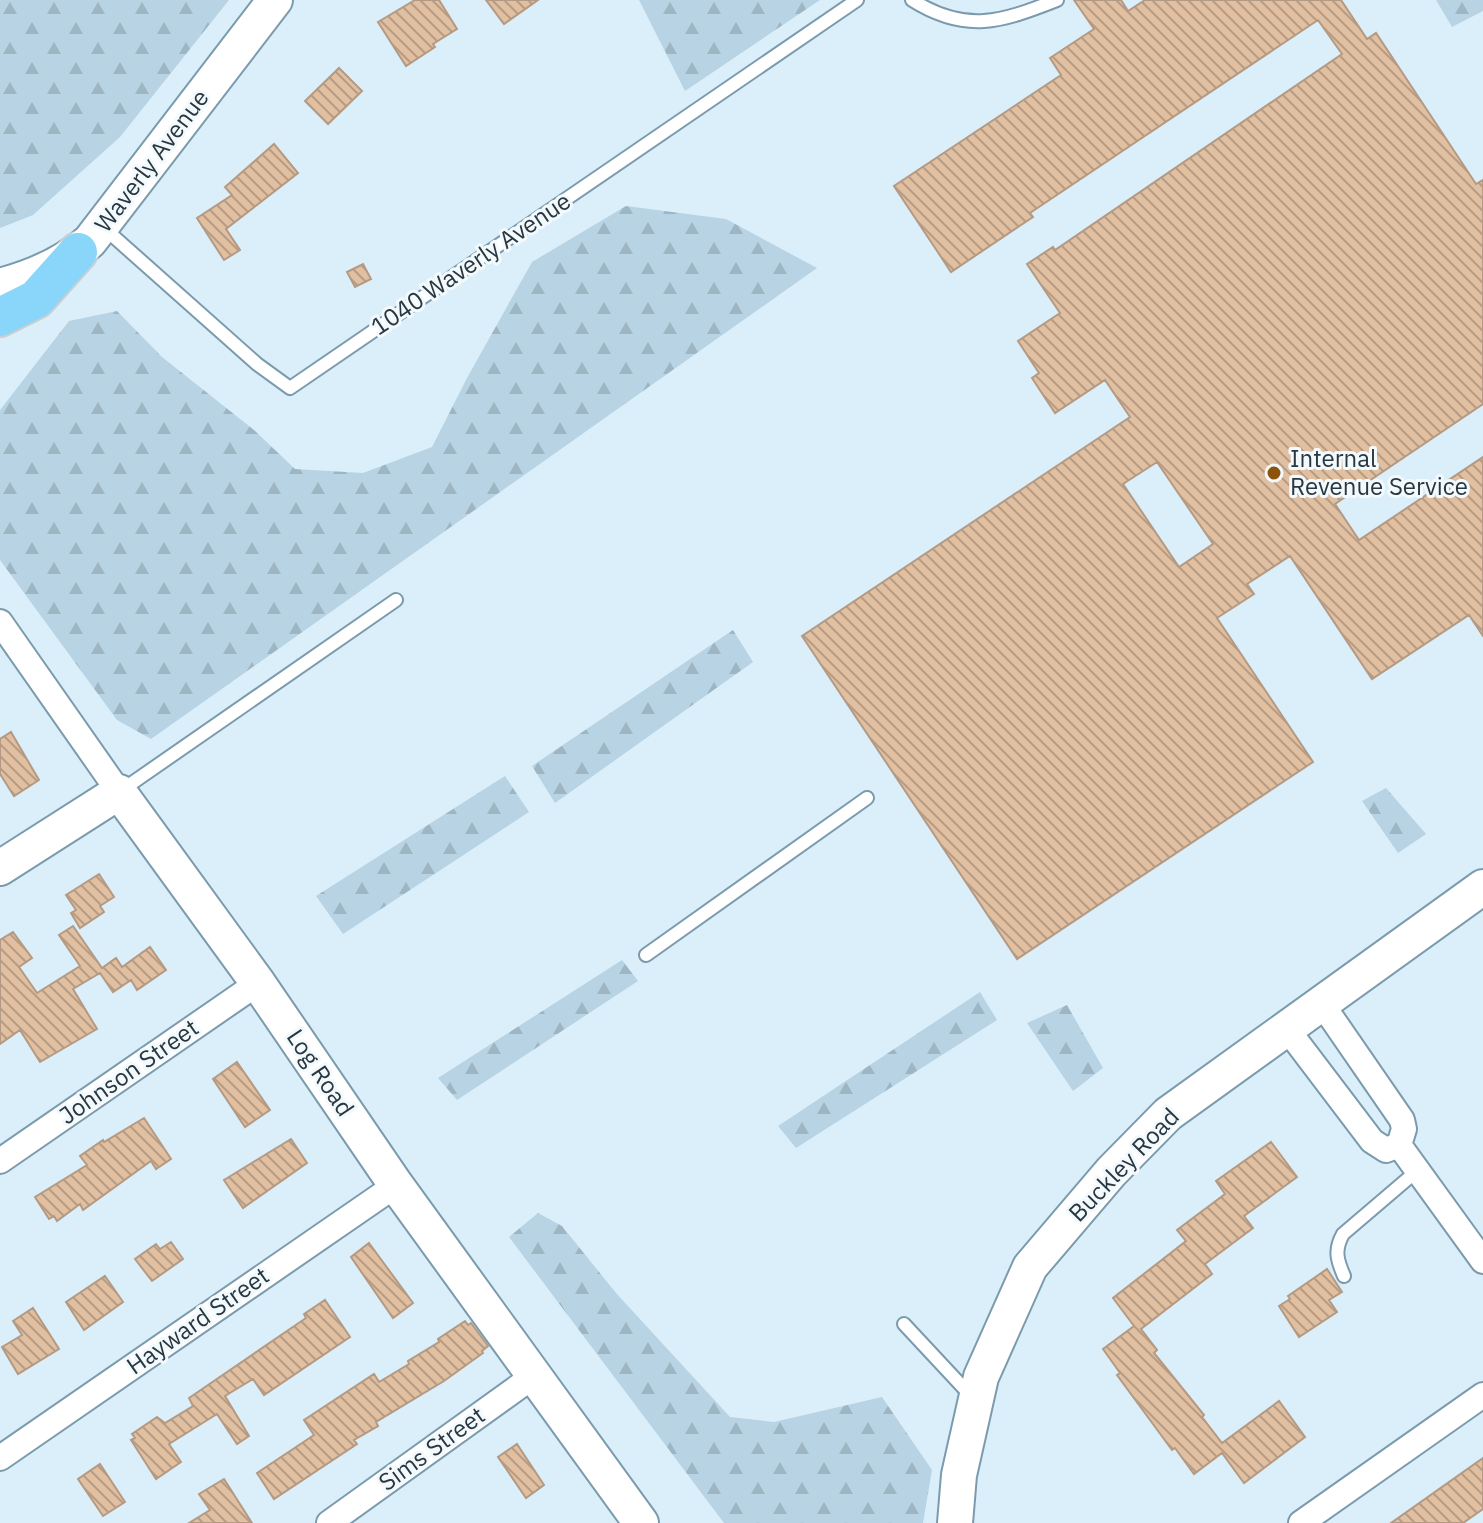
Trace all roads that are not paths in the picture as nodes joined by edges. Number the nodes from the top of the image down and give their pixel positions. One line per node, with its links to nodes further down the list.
1 (275, 0): 5 (street, Waverly Avenue)
2 (857, 0): 5 (lane, 1040 Waverly Avenue)
3 (912, 0): 4 (lane)
4 (1057, 0)
5 (90, 239): 6 (street, Waverly Avenue); 7 (main road)
6 (0, 286)
7 (0, 317)
8 (396, 600): 10 (lane)
9 (0, 622): 10 (street, Log Road)
10 (119, 792): 12 (street); 15 (street, Log Road)
11 (867, 798): 14 (lane)
12 (0, 868)
13 (1483, 887): 16 (street, Buckley Road)
14 (646, 955)
15 (258, 983): 19 (street, Johnson Street); 21 (street, Log Road)
16 (1322, 1004): 17 (street, Buckley Road); 18 (street)
17 (1287, 1029): 18 (street); 27 (street, Buckley Road)
18 (1399, 1145): 20 (street)
19 (0, 1161)
20 (1418, 1170): 22 (street); 23 (lane)
21 (396, 1185): 25 (street, Log Road); 28 (street, Hayward Street)
22 (1483, 1261)
23 (1344, 1276)
24 (904, 1324): 27 (lane)
25 (535, 1375): 29 (street, Sims Street); 30 (street, Log Road)
26 (1483, 1395): 32 (street)
27 (976, 1401): 31 (street, Buckley Road)
28 (0, 1458)
29 (329, 1523)
30 (641, 1523)
31 (955, 1523)
32 (1301, 1523)

